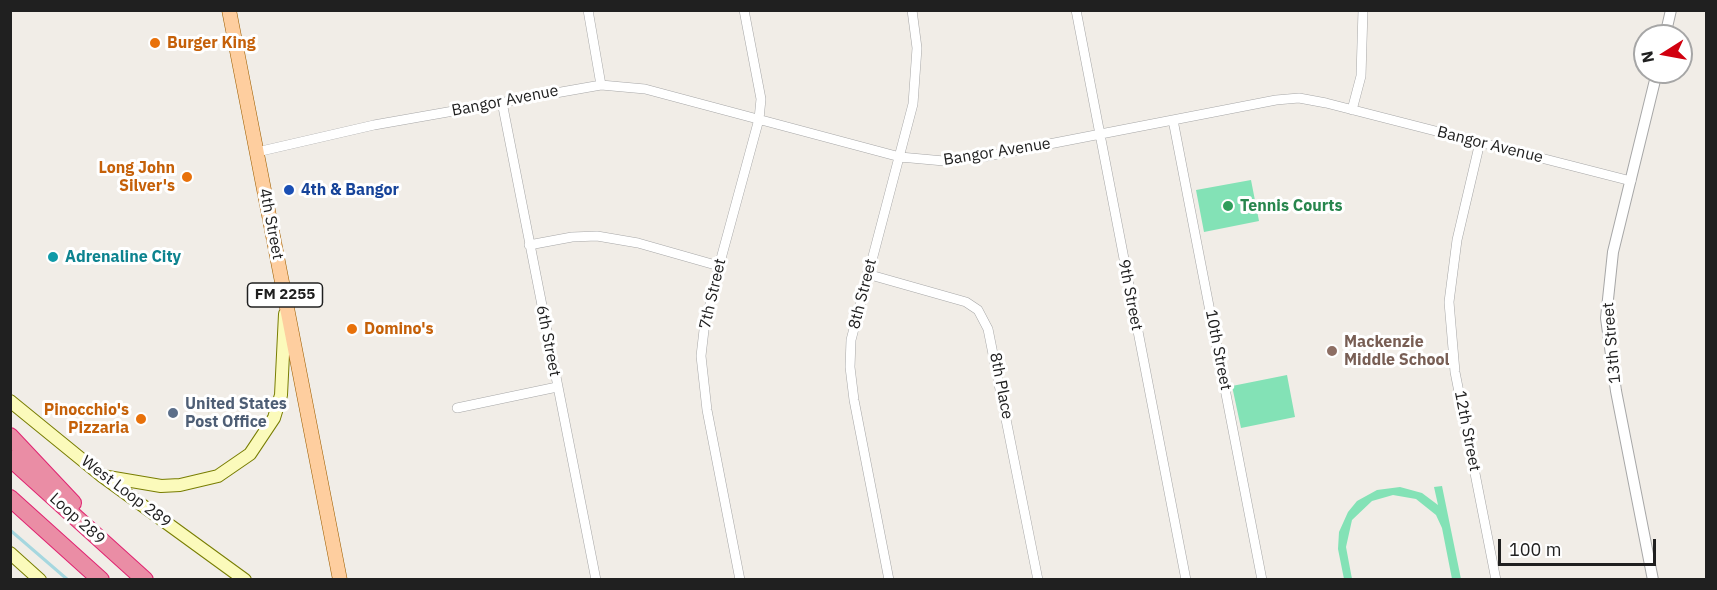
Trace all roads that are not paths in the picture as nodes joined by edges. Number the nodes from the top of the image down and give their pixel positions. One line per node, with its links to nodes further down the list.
1 (229, 10): 15 (main road, 4th Street / FM 2255)
2 (588, 10): 8 (street)
3 (744, 10): 11 (street, 7th Street)
4 (912, 10): 16 (street, 8th Street)
5 (1076, 10): 13 (street, 9th Street)
6 (1363, 10): 10 (street)
7 (1654, 84): 17 (street, 13th Street)
8 (601, 85): 9 (street, Bangor Avenue); 11 (street, Bangor Avenue)
9 (502, 102): 15 (street, Bangor Avenue); 18 (street, 6th Street)
10 (1352, 110): 12 (street, Bangor Avenue); 14 (street, Bangor Avenue)
11 (759, 118): 16 (street, Bangor Avenue); 19 (street, 7th Street)
12 (1173, 120): 13 (street, Bangor Avenue); 42 (street, 10th Street)
13 (1099, 135): 16 (street, Bangor Avenue); 41 (street, 9th Street)
14 (1480, 141): 17 (street, Bangor Avenue); 43 (street, 12th Street)
15 (257, 152): 21 (main road, 4th Street / FM 2255)
16 (900, 157): 20 (street, 8th Street)
17 (1630, 181): 44 (street, 13th Street)
18 (529, 245): 19 (street); 22 (street, 6th Street)
19 (719, 266): 38 (street, 7th Street)
20 (867, 274): 39 (street, 8th Street); 40 (street, 8th Place)
21 (286, 301): 27 (main road); 36 (main road, 4th Street / FM 2255)
22 (557, 387): 24 (street); 37 (street, 6th Street)
23 (10, 401): 27 (main road, West Loop 289)
24 (457, 408)
25 (10, 436): 32 (highway)
26 (10, 459): 32 (highway, Loop 289)
27 (102, 476): 35 (main road, West Loop 289)
28 (10, 498): 31 (highway, Loop 289)
29 (10, 512): 31 (highway)
30 (10, 553): 33 (main road)
31 (87, 566): 34 (highway, Loop 289)
32 (138, 574)
33 (32, 577)
34 (101, 579)
35 (245, 579)
36 (340, 579)
37 (596, 579)
38 (740, 579)
39 (889, 579)
40 (1038, 579)
41 (1186, 579)
42 (1262, 579)
43 (1496, 579)
44 (1653, 579)

